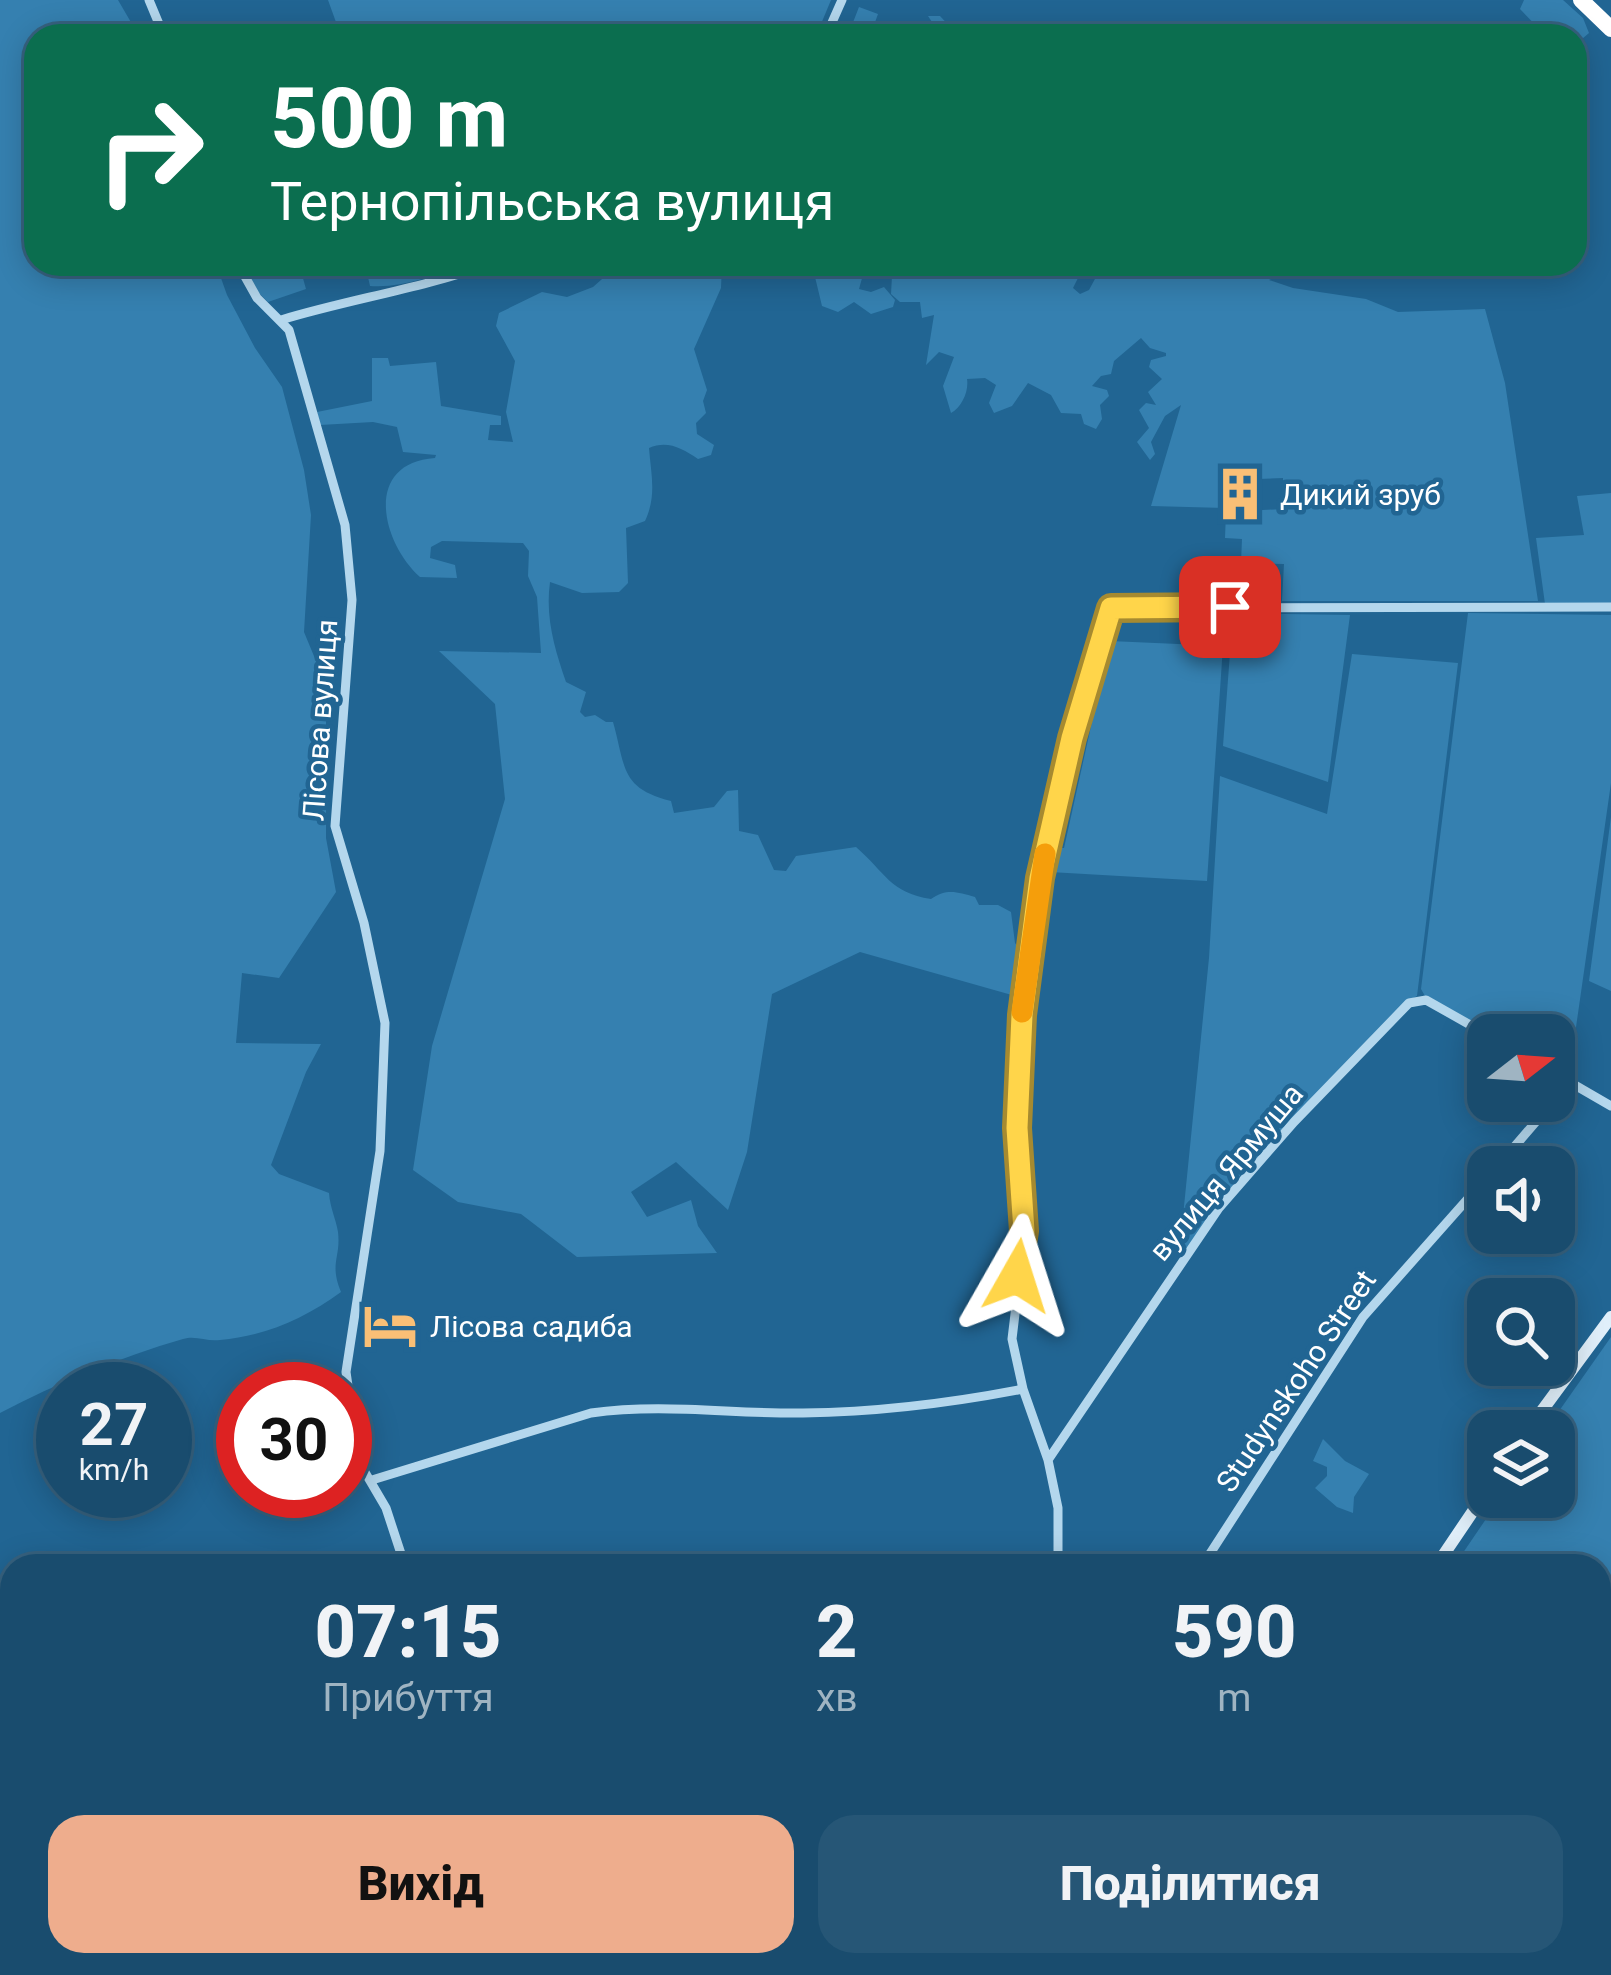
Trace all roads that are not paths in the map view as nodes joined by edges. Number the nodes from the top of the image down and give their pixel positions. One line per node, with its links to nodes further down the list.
1 (1581, 0): 2 (highway)
2 (1611, 28)
3 (244, 276): 5 (street, Лісова вулиця)
4 (452, 276): 5 (street)
5 (281, 320): 14 (street, Лісова вулиця)
6 (1611, 607): 15 (street)
7 (1467, 1023): 17 (street, вулиця Ярмуша)
8 (1575, 1085): 9 (street)
9 (1611, 1106)
10 (1536, 1122): 11 (street)
11 (1515, 1146)
12 (1467, 1200): 22 (street, Studynskoho Street)
13 (1611, 1317): 16 (street)
14 (348, 1362)
15 (1023, 1389): 17 (street); 18 (street)
16 (1542, 1410)
17 (1048, 1460): 21 (street)
18 (372, 1480): 20 (street, Лісова вулиця)
19 (1468, 1518): 23 (street)
20 (400, 1554)
21 (1058, 1554)
22 (1210, 1554)
23 (1444, 1554)

